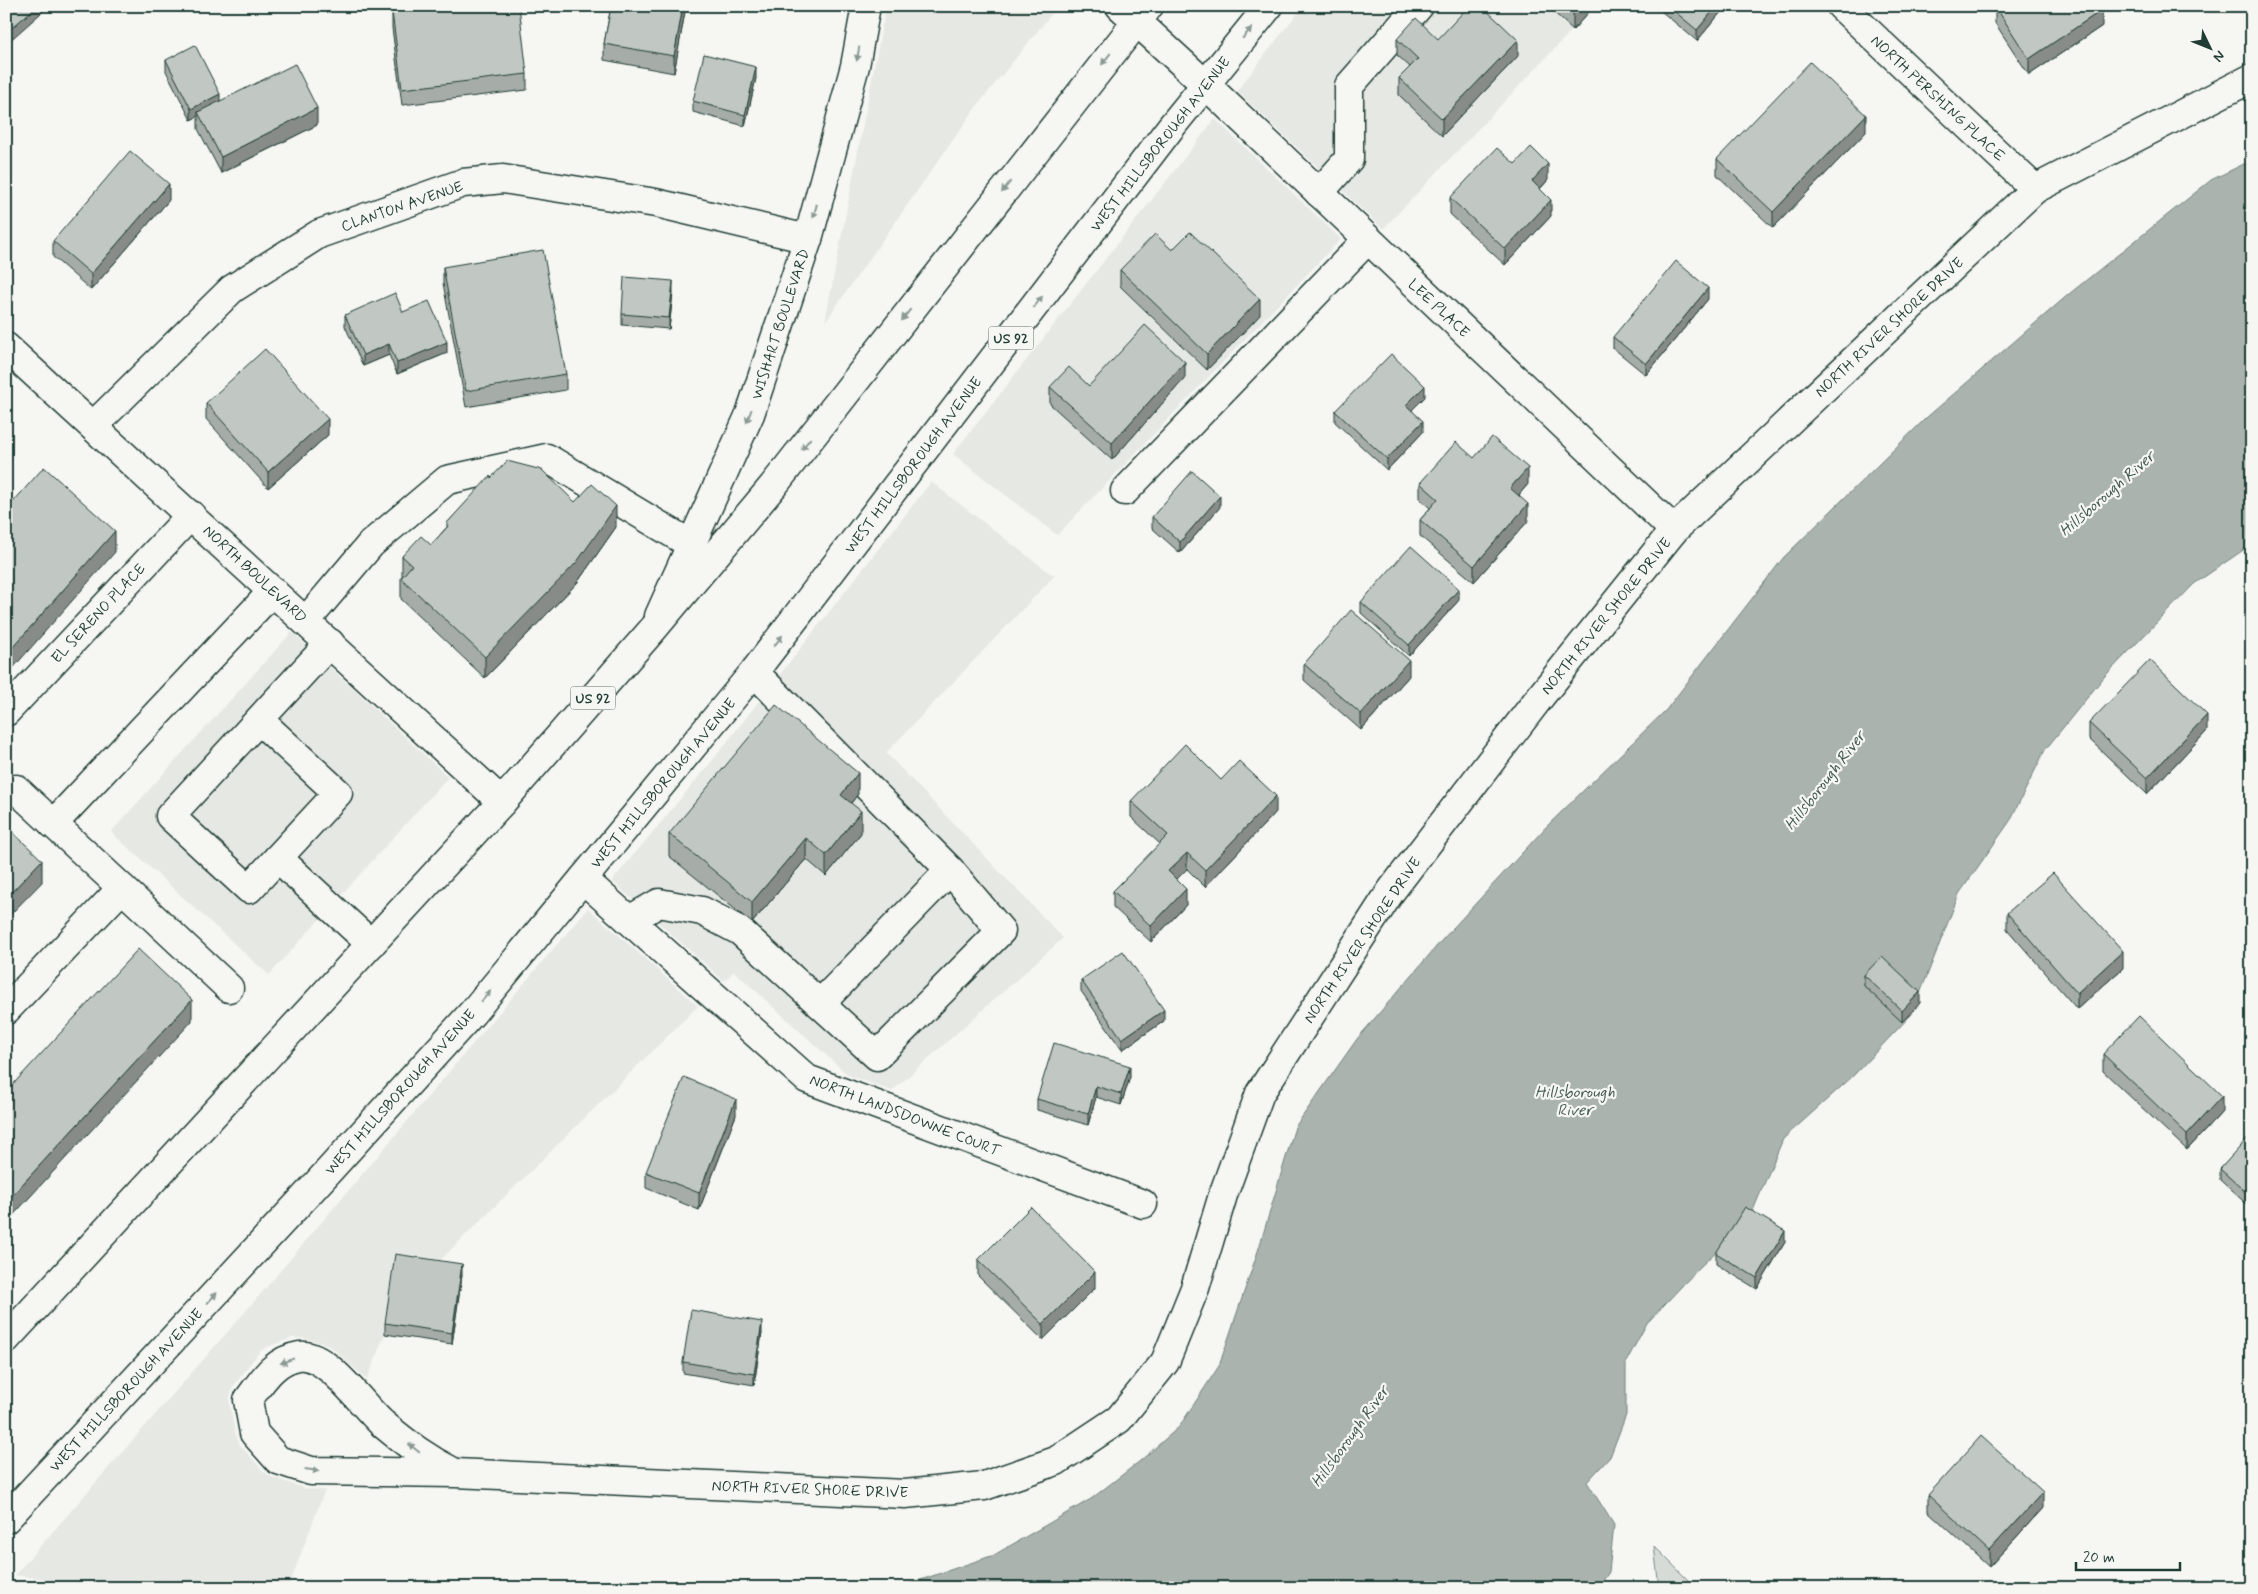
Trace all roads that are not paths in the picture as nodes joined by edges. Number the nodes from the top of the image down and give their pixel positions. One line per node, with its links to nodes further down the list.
1 (866, 6): 10 (street, WISHART BOULEVARD, one-way to 10)
2 (1270, 6): 7 (street, WEST HILLSBOROUGH AVENUE / US 92, one-way to 2)
3 (1419, 6): 9 (street)
4 (1841, 6): 8 (street, NORTH PERSHING PLACE)
5 (1135, 11): 7 (street, LEE PLACE); 20 (street, US 92, one-way to 20)
6 (2252, 78): 8 (street, NORTH RIVER SHORE DRIVE)
7 (1205, 84): 9 (street, LEE PLACE); 22 (street, WEST HILLSBOROUGH AVENUE / US 92, one-way to 7)
8 (2035, 189): 16 (street, NORTH RIVER SHORE DRIVE)
9 (1319, 193): 11 (street, LEE PLACE)
10 (808, 239): 13 (street, CLANTON AVENUE); 17 (street, WISHART BOULEVARD, one-way to 17)
11 (1368, 239): 14 (street); 16 (street, LEE PLACE)
12 (6, 347): 13 (street, NORTH BOULEVARD)
13 (94, 426): 15 (street, NORTH BOULEVARD)
14 (1125, 491)
15 (191, 515): 18 (street, NORTH BOULEVARD); 23 (street, EL SERENO PLACE)
16 (1674, 530): 39 (street, NORTH RIVER SHORE DRIVE)
17 (692, 545): 19 (street); 20 (street, WISHART BOULEVARD)
18 (273, 590): 19 (street, NORTH BOULEVARD); 27 (street)
19 (306, 621): 21 (street, NORTH BOULEVARD)
20 (654, 628): 26 (street, US 92)
21 (330, 643): 24 (street); 26 (street, NORTH BOULEVARD)
22 (754, 672): 29 (street); 30 (street, WEST HILLSBOROUGH AVENUE / US 92)
23 (6, 712)
24 (259, 720): 28 (street); 28 (street)
25 (16, 789): 27 (street)
26 (502, 802): 33 (street, US 92)
27 (53, 824): 31 (street)
28 (278, 858): 33 (street)
29 (950, 870): 35 (street); 35 (street)
30 (583, 879): 32 (street, NORTH LANDSDOWNE COURT); 40 (street, WEST HILLSBOROUGH AVENUE / US 92, one-way to 30)
31 (122, 888): 34 (street); 36 (street)
32 (628, 920): 35 (street); 37 (street, NORTH LANDSDOWNE COURT)
33 (371, 944): 38 (street, US 92)
34 (229, 988)
35 (820, 1004)
36 (6, 1010)
37 (1143, 1204)
38 (6, 1339)
39 (455, 1473): 39 (street, NORTH RIVER SHORE DRIVE, one-way to 39)
40 (6, 1519)

